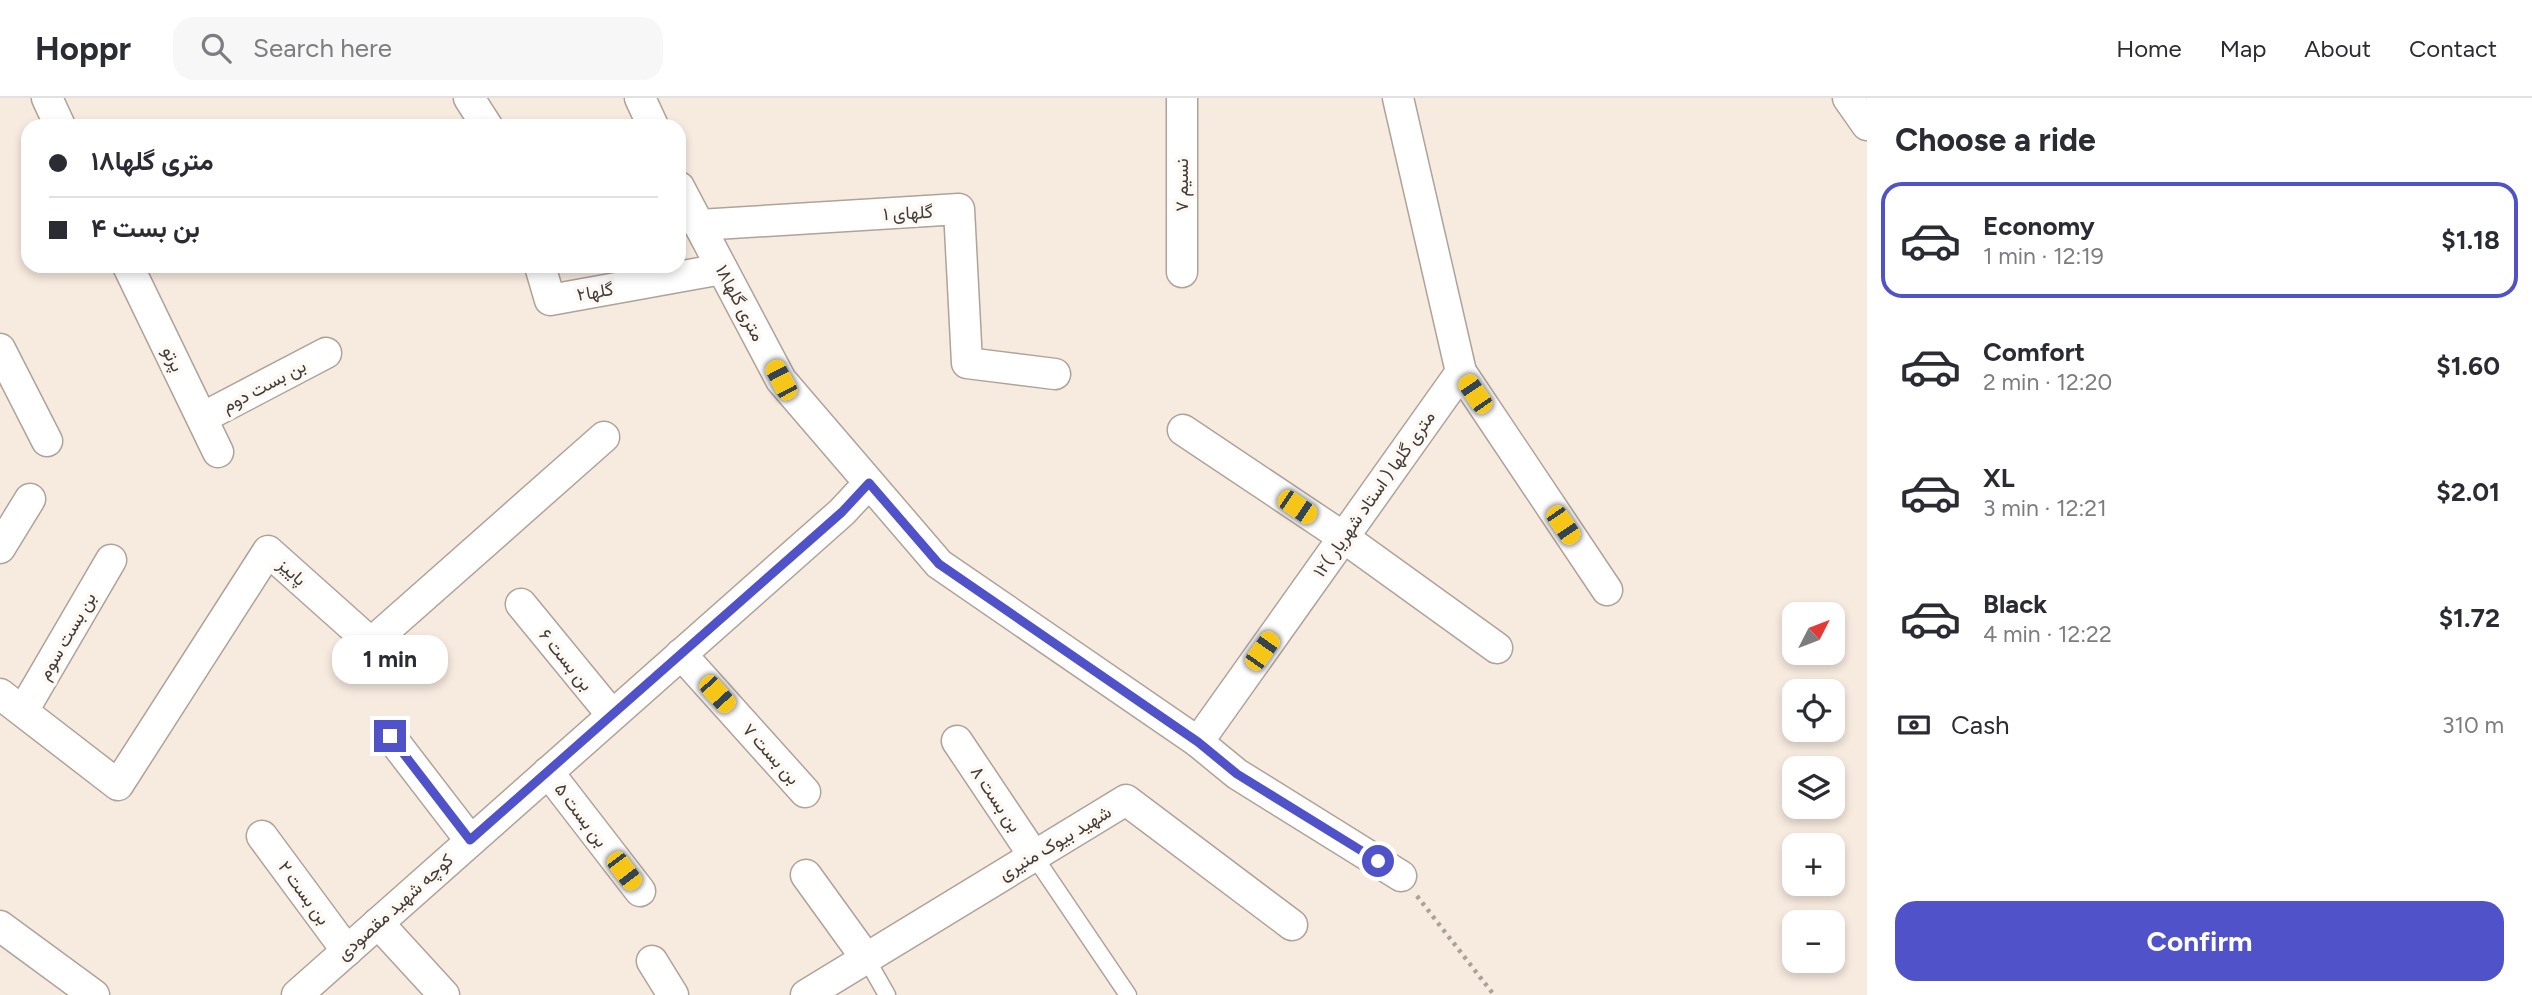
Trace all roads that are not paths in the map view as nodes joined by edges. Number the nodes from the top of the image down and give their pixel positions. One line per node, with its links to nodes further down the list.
1 (47, 98): 7 (street)
2 (469, 98): 8 (street)
3 (640, 98): 9 (street)
4 (1182, 98): 14 (street, نسیم ۷)
5 (1398, 98): 19 (street)
6 (1848, 98): 10 (street)
7 (58, 119)
8 (482, 119)
9 (650, 119)
10 (1867, 125)
11 (686, 200): 12 (street, ۱۸متری گلها)
12 (699, 225): 13 (street, ۱۸متری گلها); 20 (street, گلهای ۱)
13 (722, 269): 16 (street, گلها۲); 26 (street, ۱۸متری گلها)
14 (1182, 272)
15 (131, 273): 21 (street, پرتو)
16 (542, 273)
17 (0, 349): 24 (street)
18 (326, 353): 21 (street, بن بست دوم)
19 (1461, 372): 28 (street, ۱۲متری گلها ( استاد شهریار )); 31 (street)
20 (1055, 374)
21 (202, 418): 25 (street, پرتو)
22 (1183, 430): 28 (street)
23 (604, 437): 35 (street, پاییز)
24 (47, 441)
25 (218, 452)
26 (869, 483): 34 (street, کوچه شهید مقصودی); 39 (street, ۱۸متری گلها)
27 (30, 499): 29 (street)
28 (1343, 537): 33 (street); 39 (street, ۱۲متری گلها ( استاد شهریار ))
29 (0, 548)
30 (111, 560): 35 (street, بن بست سوم)
31 (1607, 590)
32 (520, 604): 36 (street, بن بست ۶)
33 (1497, 648)
34 (681, 654): 36 (street, کوچه شهید مقصودی); 41 (street, بن بست ۷)
35 (12, 703)
36 (612, 715): 40 (street, کوچه شهید مقصودی)
37 (390, 736): 43 (street)
38 (957, 741): 44 (street, بن بست ۸)
39 (1198, 742): 46 (street, ۱۸متری گلها)
40 (548, 772): 43 (street, کوچه شهید مقصودی); 47 (street, بن بست ۵)
41 (805, 792)
42 (262, 836): 51 (street, بن بست ۲)
43 (470, 840): 48 (street, کوچه شهید مقصودی)
44 (1034, 856): 49 (street, شهید بیوک منیری); 52 (street, شهید بیوک منیری); 60 (lane)
45 (806, 875): 52 (street)
46 (1401, 876)
47 (640, 891)
48 (378, 923): 51 (street, کوچه شهید مقصودی); 56 (street)
49 (1293, 925)
50 (0, 926): 54 (street)
51 (347, 951): 55 (street, کوچه شهید مقصودی)
52 (866, 958): 58 (street, شهید بیوک منیری); 59 (lane)
53 (652, 961): 57 (street)
54 (94, 995)
55 (297, 995)
56 (444, 995)
57 (673, 995)
58 (806, 995)
59 (887, 995)
60 (1128, 995)

